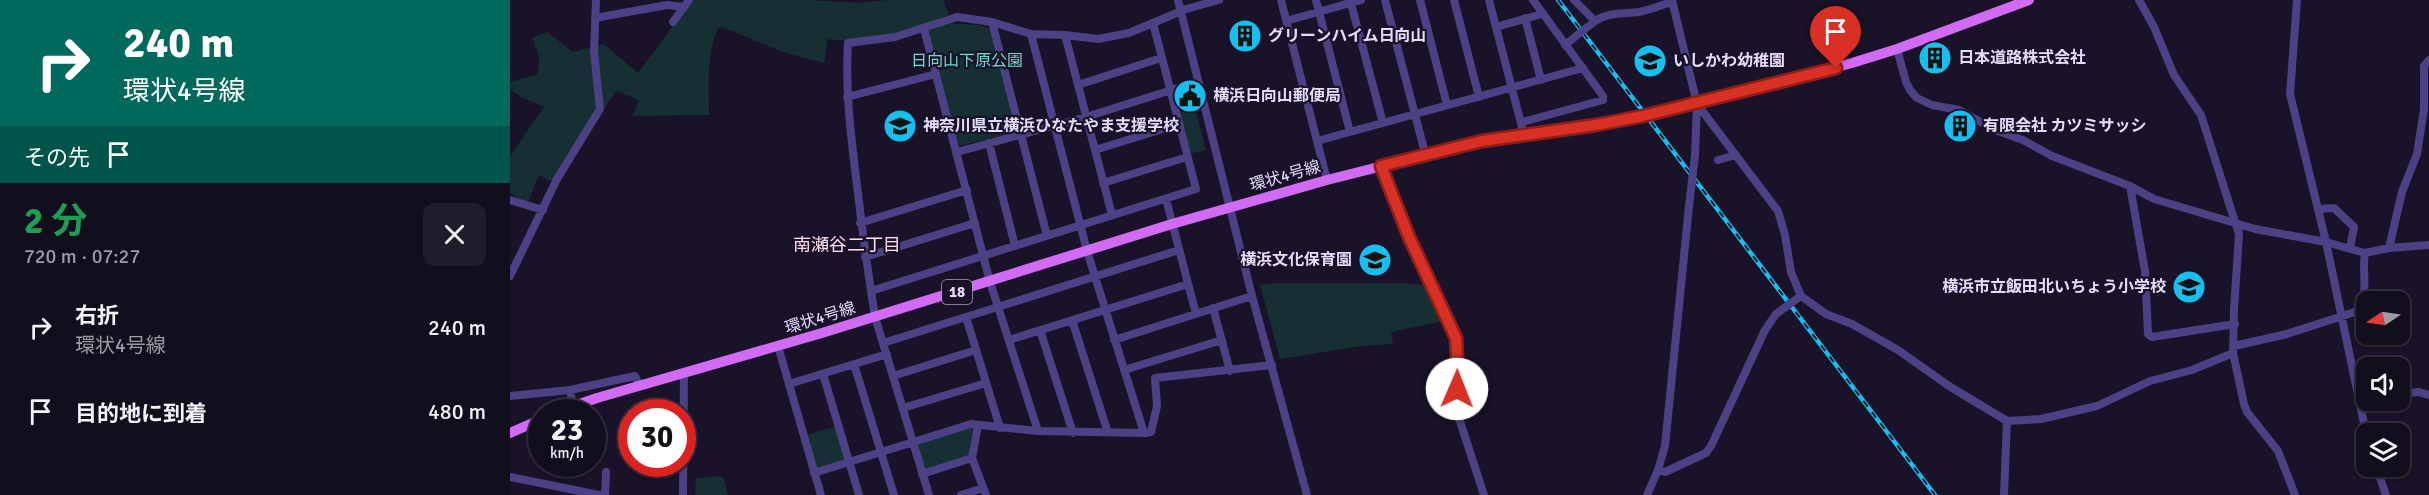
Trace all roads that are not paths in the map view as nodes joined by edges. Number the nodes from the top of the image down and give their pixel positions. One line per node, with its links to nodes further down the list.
1 (596, 0): 22 (street)
2 (1178, 0): 20 (street)
3 (1220, 0): 20 (street)
4 (1281, 0): 24 (street)
5 (1316, 0): 19 (street)
6 (1361, 0): 16 (street)
7 (1385, 0): 48 (street)
8 (1420, 0): 47 (street)
9 (1454, 0): 45 (street)
10 (1489, 0): 29 (street)
11 (1533, 0): 21 (street)
12 (1574, 0): 25 (street)
13 (2028, 0): 34 (main road, 環状4号線 / 18)
14 (2139, 0): 76 (street)
15 (2297, 0): 73 (street)
16 (1351, 1): 19 (street); 51 (street)
17 (1672, 1): 25 (street); 46 (street)
18 (686, 4): 22 (street); 26 (street)
19 (1319, 12): 24 (street); 54 (street)
20 (1182, 13): 28 (street); 40 (street)
21 (1542, 14): 23 (street); 33 (street)
22 (595, 18): 74 (street)
23 (1525, 18): 29 (street); 39 (street)
24 (1286, 21): 57 (street)
25 (1595, 21): 33 (street, bridge)
26 (673, 22)
27 (992, 22): 30 (street); 31 (street); 55 (street)
28 (1154, 23): 32 (street); 35 (street)
29 (1496, 27): 42 (street)
30 (924, 29): 38 (street); 44 (street)
31 (1031, 34): 32 (street); 53 (street)
32 (1065, 35): 41 (street)
33 (1565, 45): 37 (street)
34 (1897, 49): 46 (main road, 環状4号線 / 18); 68 (street)
35 (1161, 58): 41 (street); 43 (street)
36 (2429, 60): 86 (street)
37 (1583, 68): 39 (street); 50 (street)
38 (936, 74): 44 (street); 60 (street)
39 (1541, 80): 42 (street)
40 (1197, 82): 43 (street); 72 (street)
41 (1078, 85): 49 (street)
42 (1512, 88): 45 (street); 56 (street)
43 (1170, 90): 49 (street); 52 (street)
44 (847, 97): 77 (street)
45 (1479, 97): 47 (street)
46 (1697, 104): 56 (main road, 環状4号線 / 18, bridge); 62 (street); 148 (street, bridge)
47 (1447, 105): 48 (street)
48 (1415, 114): 51 (street); 61 (street)
49 (1086, 117): 53 (street); 59 (street)
50 (1526, 121)
51 (1383, 123): 54 (street)
52 (1179, 124): 59 (street); 63 (street)
53 (1054, 126): 55 (street); 80 (street)
54 (1350, 132): 57 (street)
55 (1021, 135): 58 (street); 81 (street)
56 (1524, 135): 61 (main road, 環状4号線 / 18)
57 (1317, 141): 66 (street)
58 (989, 143): 60 (street); 84 (street)
59 (1095, 150): 67 (street)
60 (957, 152): 69 (street)
61 (1425, 153): 65 (main road, 環状4号線 / 18)
62 (1736, 155): 64 (street); 98 (street)
63 (1187, 157): 67 (street); 71 (street)
64 (1718, 160)
65 (1381, 166): 66 (main road, 環状4号線 / 18); 164 (street)
66 (1327, 180): 72 (main road, 環状4号線 / 18)
67 (1103, 183): 75 (street)
68 (2130, 186): 76 (street); 107 (street)
69 (967, 190): 77 (street); 78 (street)
70 (511, 198): 74 (street)
71 (1166, 199): 75 (street); 79 (street)
72 (1229, 207): 79 (main road, 環状4号線 / 18); 97 (street)
73 (2318, 208): 82 (street); 85 (street)
74 (543, 210): 92 (street)
75 (1112, 215): 80 (street)
76 (2235, 222): 82 (street); 107 (street)
77 (860, 223): 91 (street)
78 (975, 223): 90 (street); 91 (street)
79 (1172, 224): 87 (street); 88 (main road, 環状4号線 / 18)
80 (1080, 225): 81 (street); 88 (street)
81 (1047, 236): 84 (street)
82 (2326, 242): 85 (street); 105 (street)
83 (2429, 245): 86 (street)
84 (1015, 246): 90 (street)
85 (2350, 248): 89 (street)
86 (2389, 248): 89 (street)
87 (1179, 250): 93 (street); 95 (street)
88 (1087, 252): 93 (street); 94 (main road, 環状4号線 / 18)
89 (2366, 253): 105 (street)
90 (984, 255): 94 (street); 96 (street)
91 (865, 257): 96 (street)
92 (510, 276)
93 (1095, 277): 99 (street); 101 (street)
94 (990, 282): 99 (street); 103 (main road, 環状4号線 / 18)
95 (1188, 284): 101 (street); 102 (street)
96 (871, 291): 103 (street)
97 (1252, 296): 100 (street); 118 (street)
98 (1799, 297): 135 (street); 148 (street, bridge)
99 (999, 307): 104 (street); 109 (street)
100 (1213, 308): 102 (street); 111 (street)
101 (1105, 310): 106 (street); 110 (street)
102 (1196, 314): 110 (street)
103 (876, 317): 112 (street); 113 (main road, 環状4号線 / 18)
104 (966, 317): 112 (street); 115 (street)
105 (2341, 318): 114 (street); 127 (street)
106 (1072, 320): 108 (street); 142 (street)
107 (2235, 324): 114 (street)
108 (1040, 330): 109 (street); 141 (street)
109 (1009, 340): 139 (street)
110 (1114, 340): 119 (street)
111 (1222, 340): 119 (street); 120 (street)
112 (883, 343): 116 (street)
113 (778, 346): 121 (main road, 環状4号線 / 18); 125 (street)
114 (2234, 350): 135 (street); 167 (street)
115 (976, 351): 123 (street); 124 (street)
116 (887, 354): 117 (street); 123 (street)
117 (854, 364): 122 (street); 145 (street)
118 (1272, 365): 120 (street); 163 (street)
119 (1124, 370): 143 (street)
120 (1230, 370): 143 (street)
121 (684, 372): 126 (main road, 環状4号線 / 18); 157 (street)
122 (823, 374): 125 (street); 147 (street)
123 (893, 376): 134 (street)
124 (987, 383): 134 (street); 138 (street)
125 (789, 384): 149 (street)
126 (640, 386): 128 (street); 133 (main road, 環状4号線 / 18)
127 (2356, 389)
128 (570, 390): 131 (street); 132 (street)
129 (2410, 393): 130 (street)
130 (2429, 395)
131 (510, 396)
132 (572, 399)
133 (596, 399)
134 (903, 408): 144 (street)
135 (2007, 421): 166 (street)
136 (528, 425): 140 (main road)
137 (978, 425): 138 (street); 144 (street); 146 (street)
138 (1000, 428): 139 (street)
139 (1038, 431): 141 (street)
140 (510, 433)
141 (1072, 433): 142 (street)
142 (1108, 433): 143 (street)
143 (1144, 433)
144 (913, 442): 145 (street); 150 (street)
145 (881, 452): 147 (street); 160 (street)
146 (972, 458): 150 (street); 154 (street)
147 (849, 462): 149 (street); 159 (street)
148 (1658, 470): 165 (street)
149 (814, 473): 158 (street)
150 (922, 474): 161 (street)
151 (606, 477): 156 (street)
152 (2380, 477): 168 (street)
153 (510, 478): 155 (street)
154 (985, 492): 162 (street)
155 (599, 495)
156 (605, 495)
157 (682, 495)
158 (821, 495)
159 (859, 495)
160 (894, 495)
161 (929, 495)
162 (961, 495)
163 (1307, 495)
164 (1484, 495)
165 (1647, 495)
166 (2004, 495)
167 (2295, 495)
168 (2386, 495)

